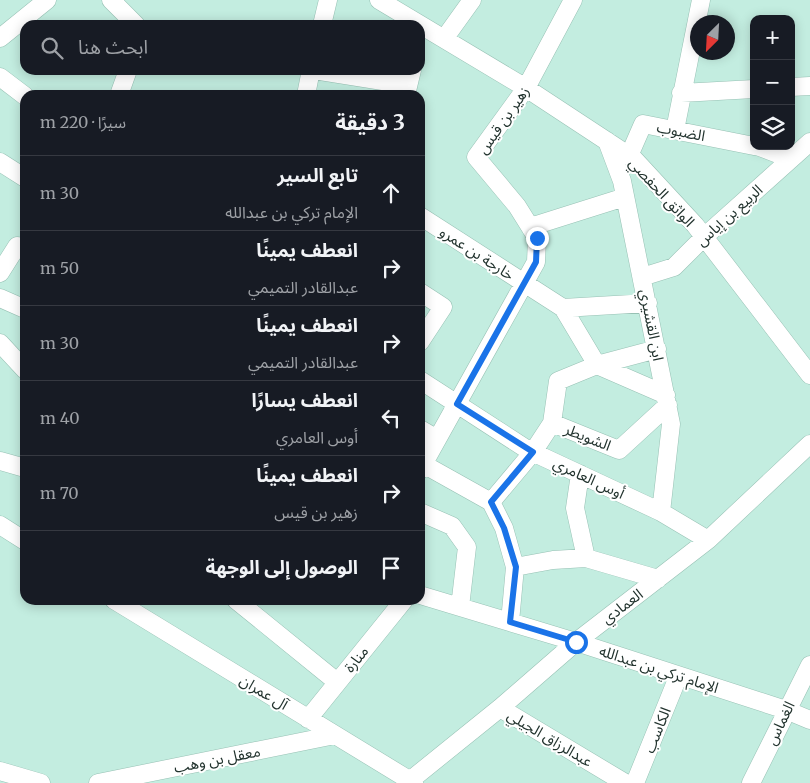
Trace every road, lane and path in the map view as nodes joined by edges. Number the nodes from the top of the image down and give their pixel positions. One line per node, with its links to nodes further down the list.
1 (47, 0): 8 (street)
2 (111, 0): 9 (street)
3 (328, 0): 10 (street)
4 (379, 0): 11 (street, الواثق الحفصي)
5 (472, 0): 15 (street)
6 (572, 0): 23 (street, زهير بن قيس)
7 (701, 0): 28 (street)
8 (22, 20)
9 (131, 20)
10 (323, 20)
11 (406, 20)
12 (20, 22): 14 (street)
13 (425, 32): 15 (street, الواثق الحفصي)
14 (0, 38)
15 (444, 39): 23 (street, الواثق الحفصي)
16 (126, 75): 25 (street)
17 (312, 75): 26 (street)
18 (350, 75): 20 (street)
19 (0, 77): 27 (street)
20 (409, 83)
21 (810, 86): 22 (street)
22 (795, 87)
23 (526, 88): 30 (street, الواثق الحفصي); 40 (street, زهير بن قيس)
24 (750, 89): 28 (street)
25 (121, 90)
26 (307, 90)
27 (20, 92)
28 (681, 93): 29 (street)
29 (675, 130): 32 (street, الضبوب); 34 (street, الضبوب)
30 (607, 141): 34 (street, الواثق الحفصي); 38 (street, ابن القشيري)
31 (810, 142): 35 (street, الربيع بن إياس)
32 (750, 145)
33 (766, 150): 35 (street, الضبوب)
34 (629, 156): 41 (street, الواثق الحفصي)
35 (791, 159): 41 (street, الربيع بن إياس)
36 (0, 162): 37 (street)
37 (20, 175)
38 (625, 197): 40 (street); 44 (street, ابن القشيري)
39 (425, 225): 45 (street, خارجة بن عمرو)
40 (530, 227): 45 (street, زهير بن قيس)
41 (704, 237): 44 (street, الربيع بن إياس); 56 (street, الواثق الحفصي)
42 (20, 248): 43 (street)
43 (0, 273)
44 (642, 277): 47 (street, ابن القشيري)
45 (524, 283): 50 (street, خارجة بن عمرو); 59 (street, زهير بن قيس)
46 (425, 295): 51 (street)
47 (648, 303): 50 (street); 53 (street, ابن القشيري)
48 (2, 304): 49 (street)
49 (20, 308)
50 (563, 308): 55 (street)
51 (425, 334)
52 (0, 343): 54 (street)
53 (657, 349): 55 (street); 58 (street, ابن القشيري)
54 (20, 365)
55 (597, 365): 58 (street); 60 (street)
56 (810, 375)
57 (425, 383): 59 (street, أوس العامري)
58 (667, 400): 60 (street, الشويطر); 71 (street, ابن القشيري)
59 (457, 404): 62 (street, زهير بن قيس); 64 (street, أوس العامري)
60 (552, 423): 64 (street)
61 (425, 432): 62 (street)
62 (437, 440): 66 (street, زهير بن قيس)
63 (810, 444): 75 (street, العمادي)
64 (533, 452): 69 (street, أوس العامري); 70 (street)
65 (0, 461): 67 (street)
66 (425, 462)
67 (20, 467)
68 (425, 469): 70 (street)
69 (580, 474): 71 (street, أوس العامري); 76 (street)
70 (491, 502): 77 (street)
71 (661, 512): 75 (street, أوس العامري)
72 (425, 514): 83 (street)
73 (0, 525): 74 (street)
74 (20, 539)
75 (708, 540): 78 (street, العمادي)
76 (586, 558): 77 (street); 78 (street)
77 (516, 567): 84 (street)
78 (658, 579): 85 (street, العمادي)
79 (425, 596): 83 (street, الإمام تركي بن عبدالله)
80 (122, 605): 91 (street, آل عمران)
81 (242, 605): 88 (street)
82 (400, 605): 88 (street, منارة)
83 (460, 607): 84 (street, الإمام تركي بن عبدالله)
84 (510, 622): 85 (street, الإمام تركي بن عبدالله)
85 (576, 642): 87 (street, الإمام تركي بن عبدالله); 89 (street, العمادي)
86 (810, 664): 90 (street, الغماس)
87 (678, 676): 90 (street, الإمام تركي بن عبدالله); 99 (street, الكاسب)
88 (337, 682): 91 (street, منارة)
89 (500, 708): 95 (street, العمادي); 98 (street, عبدالرزاق الجيلي)
90 (786, 710): 92 (street, الإمام تركي بن عبدالله); 100 (street, الغماس)
91 (308, 719): 93 (street, آل عمران)
92 (810, 720)
93 (335, 735): 95 (street, آل عمران); 97 (street, معقل بن وهب)
94 (0, 771): 96 (street)
95 (410, 782)
96 (41, 783)
97 (98, 783)
98 (625, 783)
99 (635, 783)
100 (751, 783)

